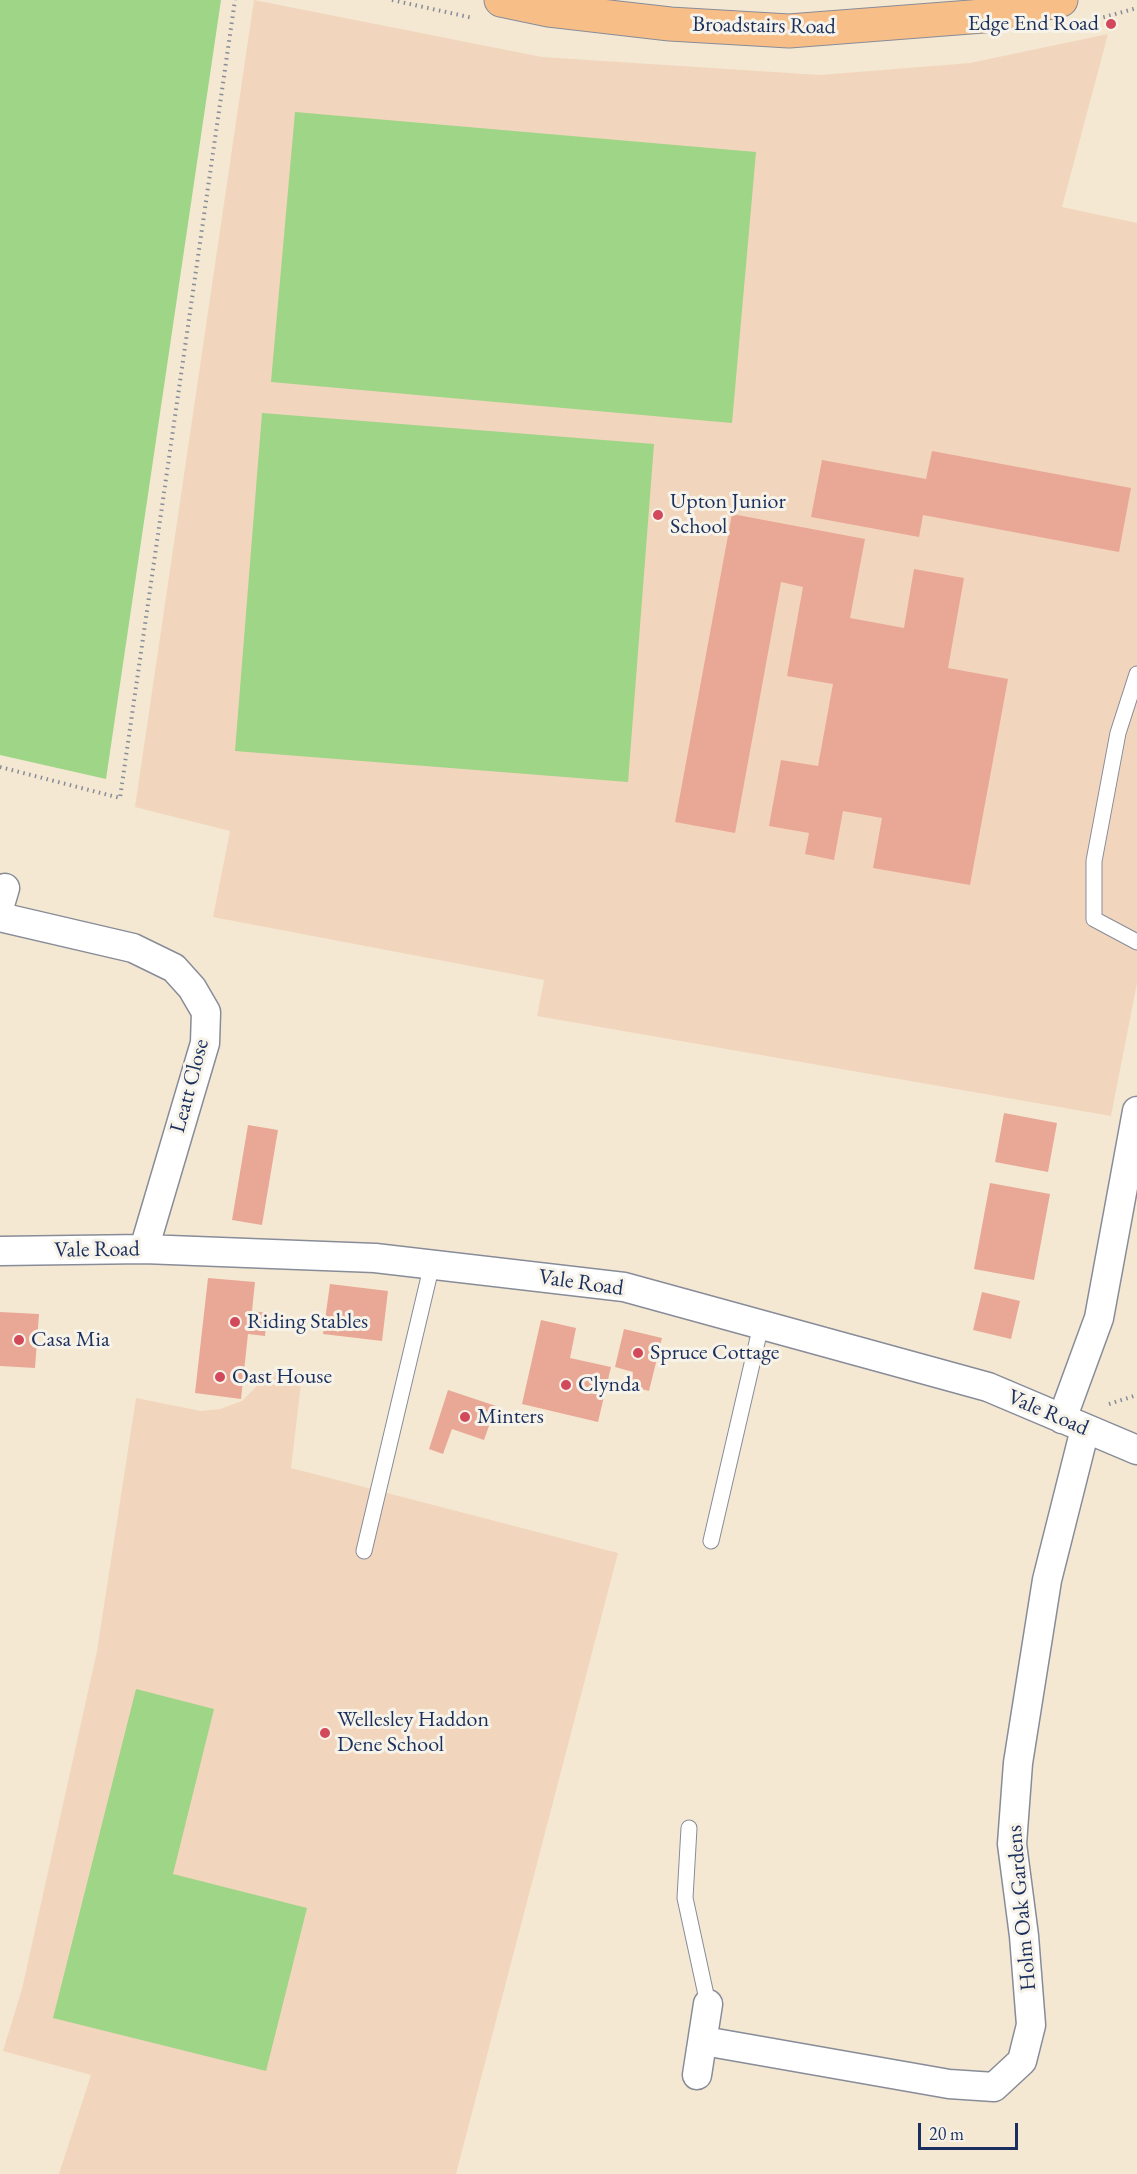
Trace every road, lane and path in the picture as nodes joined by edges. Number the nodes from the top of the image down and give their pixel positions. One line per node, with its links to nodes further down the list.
1 (235, 0): 5 (path)
2 (501, 0): 3 (main road, Broadstairs Road)
3 (1061, 0)
4 (1137, 674): 7 (lane)
5 (0, 768)
6 (0, 917): 9 (street, Leatt Close)
7 (1137, 942)
8 (1137, 1111): 13 (street)
9 (144, 1249): 10 (street, Vale Road); 11 (street, Vale Road)
10 (0, 1251)
11 (432, 1264): 12 (street, Vale Road); 16 (lane)
12 (761, 1325): 13 (street, Vale Road); 15 (lane)
13 (1074, 1424): 14 (street, Vale Road); 19 (street, Holm Oak Gardens)
14 (1137, 1449)
15 (711, 1541)
16 (364, 1551)
17 (689, 1828): 18 (lane)
18 (708, 2004): 19 (street)
19 (704, 2041): 20 (street)
20 (697, 2075)

